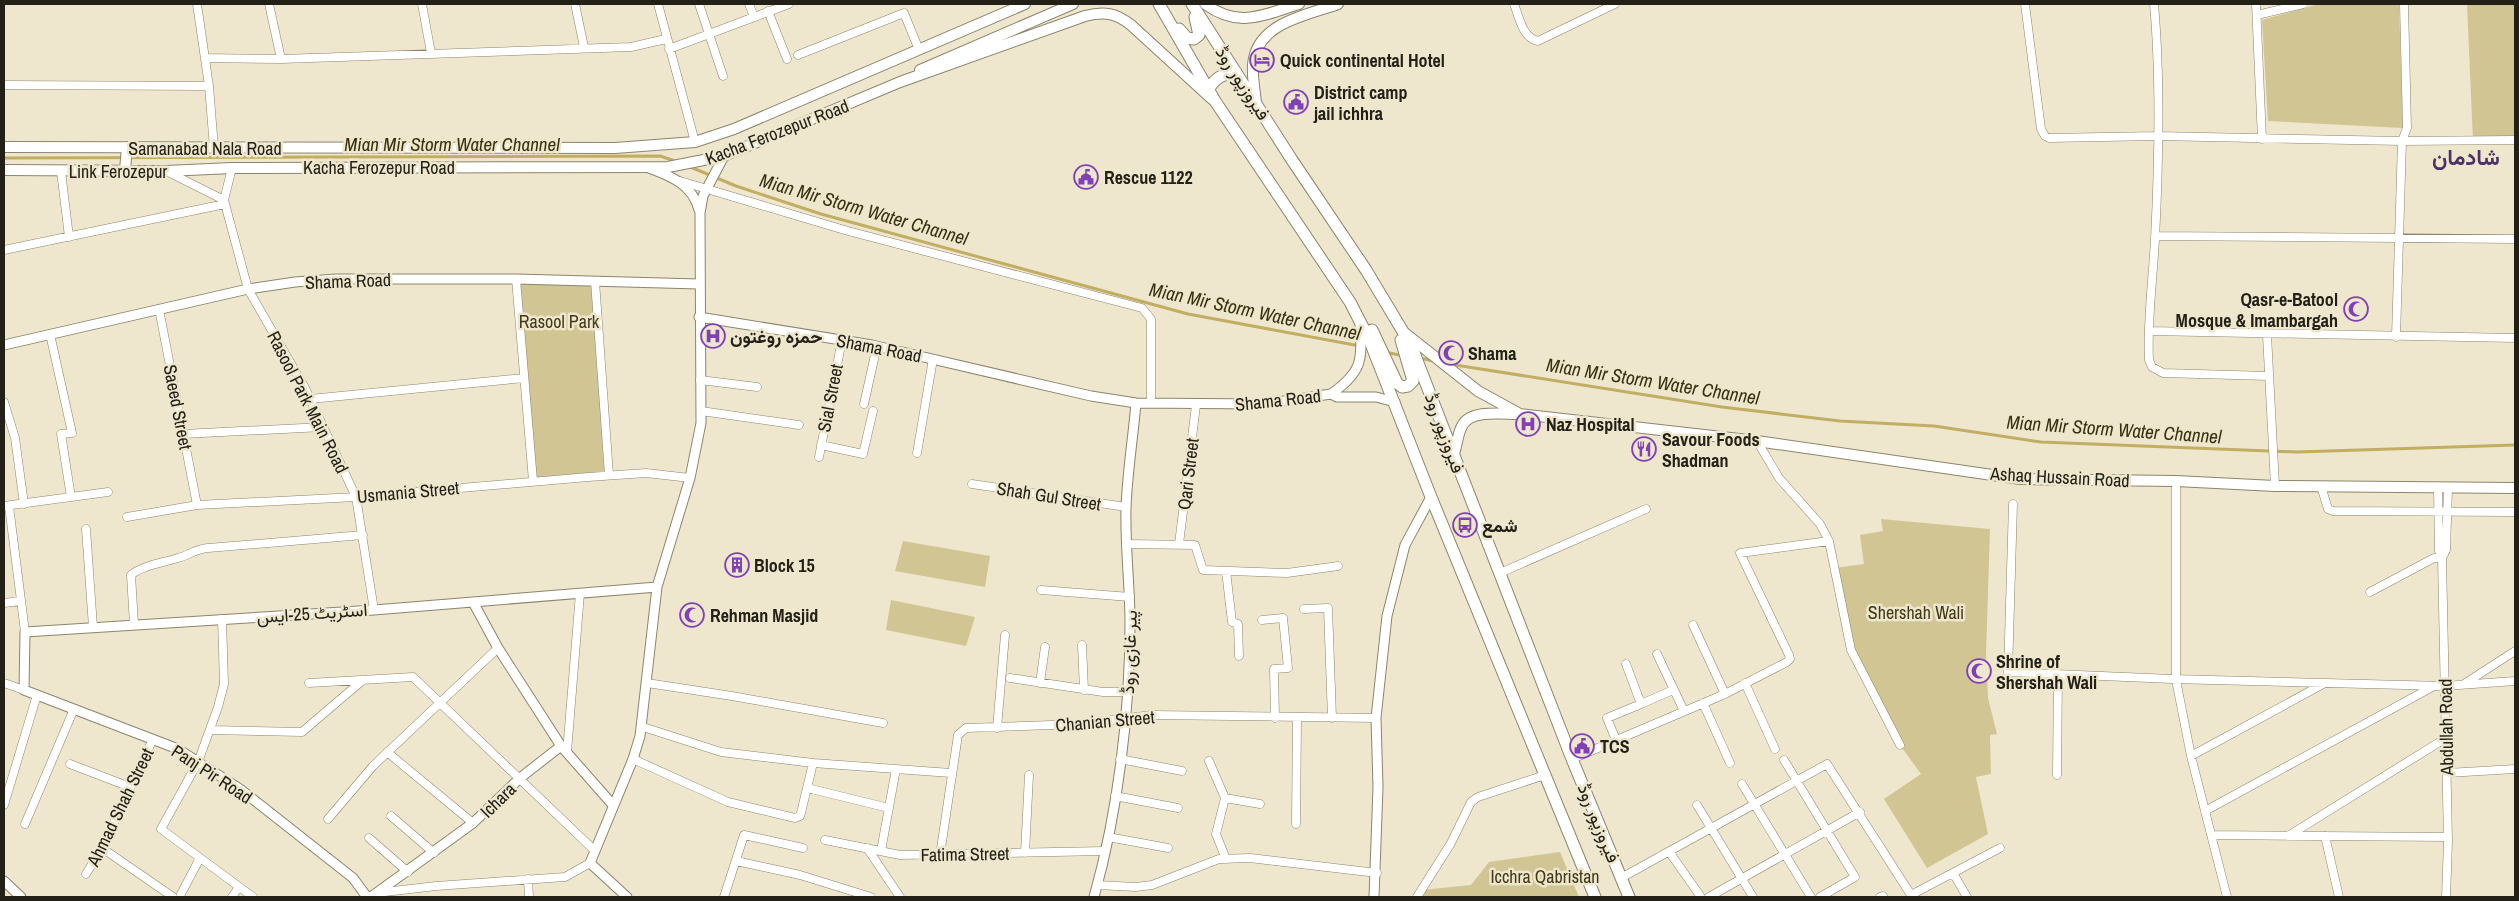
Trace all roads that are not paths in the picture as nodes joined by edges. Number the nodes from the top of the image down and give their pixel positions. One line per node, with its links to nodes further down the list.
1 (197, 4): 34 (street)
2 (269, 4): 35 (street)
3 (422, 4): 32 (street)
4 (576, 4): 29 (street)
5 (658, 4): 28 (street, Kacha Ferozepur Road)
6 (699, 4): 27 (street)
7 (749, 4): 26 (street)
8 (789, 4): 24 (street)
9 (1035, 4): 23 (main road, Samanabad Nala Road)
10 (1072, 4): 39 (main road)
11 (1160, 4): 12 (main road); 42 (main road, فیروزپور روڈ)
12 (1191, 4): 37 (main road, فیروزپور روڈ)
13 (1205, 4): 14 (main road)
14 (1299, 4)
15 (1337, 4): 44 (main road)
16 (1514, 4): 17 (street)
17 (1615, 4)
18 (2025, 4): 45 (street)
19 (2154, 4): 45 (street)
20 (2256, 4): 25 (street)
21 (2303, 4): 25 (street)
22 (2404, 4): 48 (street)
23 (1020, 6): 31 (main road, Samanabad Nala Road)
24 (768, 12): 26 (street); 36 (street)
25 (2257, 15): 46 (street)
26 (754, 17): 27 (street)
27 (709, 34): 30 (street); 38 (street)
28 (666, 39): 29 (street); 30 (street, Kacha Ferozepur Road)
29 (584, 47): 32 (street)
30 (669, 50): 49 (street, Kacha Ferozepur Road)
31 (918, 50): 33 (street); 49 (main road, Samanabad Nala Road)
32 (432, 53): 35 (street)
33 (798, 55)
34 (205, 58): 35 (street); 41 (street)
35 (280, 59)
36 (787, 59)
37 (1236, 72): 42 (main road); 44 (main road, فیروزپور روڈ)
38 (723, 76)
39 (900, 82): 43 (main road, Kacha Ferozepur Road); 53 (main road, Kacha Ferozepur Road)
40 (4, 84): 41 (street)
41 (209, 86): 52 (street)
42 (1208, 90): 43 (main road, فیروزپور روڈ)
43 (1214, 101): 73 (main road, فیروزپور روڈ)
44 (1256, 104): 75 (main road, فیروزپور روڈ)
45 (2157, 136): 46 (street); 65 (street)
46 (2262, 138): 48 (street)
47 (2515, 140): 48 (street)
48 (2402, 141): 66 (street)
49 (695, 142): 52 (main road, Samanabad Nala Road)
50 (4, 147): 51 (main road, Samanabad Nala Road)
51 (127, 147): 52 (main road, Samanabad Nala Road); 58 (main road)
52 (214, 148)
53 (724, 156): 54 (main road, Kacha Ferozepur Road); 61 (street)
54 (642, 166): 55 (main road, Kacha Ferozepur Road); 60 (street)
55 (232, 168): 59 (main road, Link Ferozepur); 62 (street, Rasool Park Main Road)
56 (4, 170): 57 (main road, Link Ferozepur)
57 (61, 170): 58 (main road, Link Ferozepur); 64 (street)
58 (125, 170): 59 (main road, Link Ferozepur)
59 (166, 171): 62 (street)
60 (676, 180): 61 (street, Kacha Ferozepur Road); 63 (street)
61 (706, 190): 63 (street); 96 (street, Kacha Ferozepur Road)
62 (225, 202): 64 (street); 72 (street, Rasool Park Main Road)
63 (700, 213): 71 (street)
64 (69, 236): 68 (street)
65 (2155, 236): 66 (street); 77 (street)
66 (2400, 237): 67 (street); 80 (street)
67 (2515, 239)
68 (4, 250)
69 (516, 279): 70 (street, Shama Road); 72 (street, Shama Road); 89 (street)
70 (595, 281): 71 (street, Shama Road); 111 (street)
71 (699, 284): 76 (street)
72 (248, 289): 74 (street, Shama Road); 93 (street, Rasool Park Main Road)
73 (1350, 302): 75 (main road); 83 (main road, فیروزپور روڈ)
74 (159, 309): 78 (street, Shama Road); 105 (street, Saeed Street)
75 (1394, 314): 85 (main road, فیروزپور روڈ)
76 (699, 317): 82 (street, Shama Road); 90 (street)
77 (2150, 331): 79 (street); 88 (street)
78 (50, 334): 84 (street, Shama Road); 121 (street)
79 (2267, 335): 80 (street); 88 (street)
80 (2396, 337): 81 (street)
81 (2515, 338)
82 (842, 340): 86 (street, Shama Road); 107 (street, Sial Street)
83 (1365, 340): 92 (street, Shama Road); 95 (main road, فیروزپور روڈ)
84 (4, 345)
85 (1414, 345): 102 (main road, Ashaq Hussain Road); 110 (main road, فیروزپور روڈ)
86 (876, 346): 87 (street, Shama Road); 97 (street)
87 (933, 359): 98 (street, Shama Road); 108 (street)
88 (2268, 376): 116 (street)
89 (524, 378): 93 (street); 113 (street)
90 (700, 380): 91 (street); 101 (street)
91 (757, 387)
92 (1331, 394): 95 (street, Shama Road); 99 (street, Shama Road)
93 (310, 398): 104 (street, Rasool Park Main Road)
94 (4, 402): 124 (street)
95 (1395, 402): 123 (main road, فیروزپور روڈ)
96 (1151, 403): 98 (street, Shama Road); 99 (street, Shama Road)
97 (864, 404)
98 (1136, 404): 128 (street, پیر غازی روڈ)
99 (1196, 404): 137 (street, Qari Street)
100 (873, 411): 107 (street)
101 (701, 412): 103 (street); 112 (street)
102 (1519, 414): 106 (main road, Ashaq Hussain Road); 110 (main road, Ashaq Hussain Road)
103 (799, 425)
104 (323, 426): 105 (street); 122 (street, Rasool Park Main Road)
105 (183, 434): 126 (street, Saeed Street)
106 (1757, 441): 114 (main road, Ashaq Hussain Road); 135 (street)
107 (821, 445): 109 (street, Sial Street)
108 (917, 453)
109 (819, 457)
110 (1453, 457): 141 (main road, فیروزپور روڈ)
111 (610, 475): 112 (street, Usmania Street); 113 (street, Usmania Street)
112 (690, 478): 142 (street)
113 (533, 481): 122 (street, Usmania Street)
114 (2176, 481): 116 (main road, Ashaq Hussain Road); 169 (street)
115 (972, 484): 128 (street, Shah Gul Street)
116 (2276, 486): 117 (main road, Ashaq Hussain Road)
117 (2322, 486): 118 (main road, Ashaq Hussain Road); 130 (street)
118 (2443, 488): 119 (main road, Ashaq Hussain Road); 130 (street, Abdullah Road)
119 (2515, 488)
120 (108, 492): 121 (street)
121 (71, 497): 124 (street)
122 (356, 497): 126 (street, Usmania Street); 134 (street, Rasool Park Main Road)
123 (1431, 497): 195 (street); 222 (main road, فیروزپور روڈ)
124 (24, 504): 127 (street)
125 (2013, 504): 166 (street)
126 (197, 505): 132 (street, Usmania Street)
127 (7, 506): 147 (street)
128 (1126, 507): 136 (street, پیر غازی روڈ)
129 (1646, 509): 141 (street)
130 (2443, 512): 131 (street); 138 (street, Abdullah Road)
131 (2515, 512)
132 (127, 517)
133 (86, 529): 156 (street)
134 (363, 536): 151 (street, Rasool Park Main Road); 154 (street)
135 (1829, 541): 175 (street); 203 (street)
136 (1126, 544): 137 (street); 146 (street, پیر غازی روڈ)
137 (1179, 544): 140 (street)
138 (2442, 558): 144 (street); 179 (street, Abdullah Road)
139 (1338, 566): 140 (street)
140 (1226, 571): 164 (street)
141 (1500, 573): 208 (main road, فیروزپور روڈ)
142 (657, 587): 145 (street, اسٹریٹ 25-ایس); 173 (street)
143 (1041, 590): 146 (street)
144 (2370, 592)
145 (580, 593): 148 (street, اسٹریٹ 25-ایس); 204 (street)
146 (1130, 597): 183 (street, پیر غازی روڈ)
147 (21, 601): 149 (street); 157 (street)
148 (473, 602): 151 (street, اسٹریٹ 25-ایس); 161 (street)
149 (4, 603)
150 (1304, 609): 194 (street)
151 (374, 610): 152 (street, اسٹریٹ 25-ایس)
152 (222, 619): 154 (street, اسٹریٹ 25-ایس); 199 (street)
153 (1262, 620): 192 (street)
154 (134, 624): 156 (street, اسٹریٹ 25-ایس)
155 (1693, 625): 184 (street)
156 (93, 627): 157 (street, اسٹریٹ 25-ایس)
157 (25, 632): 180 (street)
158 (1006, 635): 198 (street)
159 (1082, 645): 181 (street)
160 (1045, 647): 174 (street)
161 (498, 648): 186 (street); 204 (street)
162 (2515, 651): 177 (street)
163 (1657, 654): 182 (street)
164 (1239, 656)
165 (1626, 664): 188 (street)
166 (2058, 674): 169 (street); 223 (street)
167 (1010, 678): 174 (street)
168 (363, 680): 172 (street); 186 (street); 199 (street)
169 (2176, 680): 176 (street); 207 (street)
170 (2515, 681): 177 (street)
171 (4, 683): 180 (street, Panj Pir Road)
172 (309, 683)
173 (647, 683): 196 (street); 197 (street)
174 (1040, 683): 181 (street)
175 (1746, 683): 184 (street); 205 (street)
176 (2324, 683): 178 (street); 207 (street)
177 (2462, 685): 179 (street)
178 (2434, 686): 179 (street); 239 (street)
179 (2445, 686): 200 (street, Abdullah Road)
180 (24, 690): 185 (street, Panj Pir Road)
181 (1084, 690): 183 (street)
182 (1673, 690): 188 (street); 190 (street)
183 (1128, 692): 191 (street, پیر غازی روڈ)
184 (1725, 694): 187 (street)
185 (37, 695): 189 (street, Panj Pir Road); 236 (street)
186 (439, 702): 206 (street); 225 (street)
187 (1703, 703): 190 (street); 215 (street)
188 (1641, 704): 202 (street)
189 (74, 709): 201 (street, Panj Pir Road); 244 (street)
190 (1684, 711): 202 (street)
191 (1126, 718): 192 (street, Chanian Street); 198 (street, Chanian Street); 210 (street, پیر غازی روڈ)
192 (1275, 718): 193 (street, Chanian Street)
193 (1297, 718): 194 (street, Chanian Street); 245 (street)
194 (1332, 718): 195 (street, Chanian Street)
195 (1376, 718): 273 (street)
196 (883, 723)
197 (642, 727): 209 (street); 214 (street)
198 (997, 728): 221 (street, Chanian Street)
199 (211, 730): 213 (street)
200 (2446, 738): 220 (street, Abdullah Road); 249 (street)
201 (153, 739): 213 (street, Panj Pir Road); 228 (street, Ahmad Shah Street)
202 (1616, 740): 208 (street)
203 (1900, 745)
204 (564, 749): 225 (street, Ichara); 232 (street)
205 (1775, 749)
206 (387, 752): 242 (street); 243 (street)
207 (2191, 756): 239 (street)
208 (1572, 758): 276 (main road, فیروزپور روڈ); 299 (main road)
209 (633, 759): 229 (street); 232 (street)
210 (1120, 759): 219 (street); 230 (street, پیر غازی روڈ)
211 (1784, 760): 226 (street)
212 (1209, 761): 231 (street)
213 (198, 762): 268 (street); 288 (street, Panj Pir Road)
214 (813, 763): 218 (street); 229 (street)
215 (1730, 763)
216 (70, 764): 228 (street)
217 (2515, 768): 220 (street)
218 (896, 769): 221 (street); 237 (street)
219 (1182, 771)
220 (2447, 772): 252 (street, Abdullah Road)
221 (951, 773): 266 (street, Chanian Street)
222 (1545, 775): 296 (street); 297 (main road, فیروزپور روڈ); 298 (main road)
223 (2057, 775)
224 (1029, 776): 264 (street)
225 (520, 778): 243 (street, Ichara); 260 (street)
226 (1796, 781): 234 (street); 240 (street); 247 (street)
227 (1742, 784): 234 (street)
228 (130, 787): 255 (street, Ahmad Shah Street)
229 (807, 788): 237 (street)
230 (1115, 796): 238 (street); 251 (street, پیر غازی روڈ)
231 (1225, 798): 233 (street); 269 (street)
232 (612, 804): 260 (street)
233 (1260, 804)
234 (1754, 804): 246 (street); 267 (street)
235 (1696, 805): 246 (street)
236 (4, 806)
237 (889, 808): 261 (street)
238 (1178, 808)
239 (2205, 811): 248 (street)
240 (1860, 812): 247 (street); 274 (street)
241 (391, 816): 263 (street)
242 (328, 818)
243 (473, 823): 263 (street, Ichara)
244 (25, 824)
245 (1296, 824)
246 (1712, 828): 265 (street); 278 (street)
247 (1826, 830): 267 (street); 305 (street)
248 (2212, 835): 249 (street); 307 (street)
249 (2288, 836): 250 (street)
250 (2324, 836): 252 (street); 308 (street)
251 (1108, 837): 258 (street); 262 (street, پیر غازی روڈ)
252 (2448, 837): 309 (street, Abdullah Road)
253 (369, 838): 272 (street)
254 (825, 840): 257 (street, Fatima Street)
255 (102, 848): 275 (street, Ahmad Shah Street); 285 (street)
256 (804, 848): 270 (street)
257 (867, 848): 261 (street, Fatima Street); 293 (street)
258 (1168, 848)
259 (2000, 848): 274 (street)
260 (594, 850): 271 (street)
261 (881, 851): 266 (street, Fatima Street)
262 (1105, 851): 264 (street, Fatima Street); 280 (street, پیر غازی روڈ)
263 (434, 853): 272 (street, Ichara)
264 (1025, 853): 266 (street, Fatima Street)
265 (1670, 853): 276 (street); 301 (street)
266 (940, 855)
267 (1785, 855): 278 (street); 304 (street)
268 (200, 858): 281 (street); 282 (street)
269 (1226, 858): 273 (street); 280 (street)
270 (736, 862): 291 (street); 292 (street)
271 (590, 863): 277 (street); 290 (street)
272 (408, 872): 283 (street, Ichara)
273 (1377, 873): 295 (street)
274 (1952, 873): 306 (street)
275 (86, 874)
276 (1622, 878): 300 (main road, فیروزپور روڈ)
277 (528, 879): 283 (street); 289 (street)
278 (1742, 879): 302 (street); 303 (street)
279 (4, 881): 284 (street)
280 (1097, 885): 294 (street, پیر غازی روڈ)
281 (239, 887): 286 (street); 287 (street)
282 (181, 894)
283 (374, 895)
284 (21, 897)
285 (173, 897)
286 (232, 897)
287 (253, 897)
288 (367, 897)
289 (529, 897)
290 (626, 897)
291 (724, 897)
292 (871, 897)
293 (900, 897)
294 (1094, 897)
295 (1374, 897)
296 (1417, 897)
297 (1595, 897)
298 (1603, 897)
299 (1620, 897)
300 (1629, 897)
301 (1701, 897)
302 (1709, 897)
303 (1753, 897)
304 (1811, 897)
305 (1820, 897)
306 (1967, 897)
307 (2227, 897)
308 (2339, 897)
309 (2446, 897)

